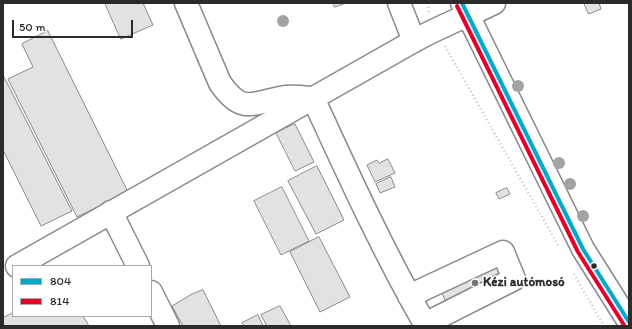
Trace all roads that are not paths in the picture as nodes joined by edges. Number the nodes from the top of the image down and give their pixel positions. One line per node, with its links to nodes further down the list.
1 (186, 3): 6 (main road)
2 (399, 3): 5 (main road)
3 (494, 3): 4 (main road)
4 (465, 10): 5 (main road); 14 (main road)
5 (414, 41): 6 (main road)
6 (313, 98): 7 (main road); 13 (main road)
7 (111, 212): 8 (main road); 9 (main road)
8 (19, 265)
9 (138, 265)
10 (12, 269): 11 (main road)
11 (3, 274)
12 (152, 294): 15 (main road)
13 (409, 296)
14 (629, 322)
15 (168, 326)

